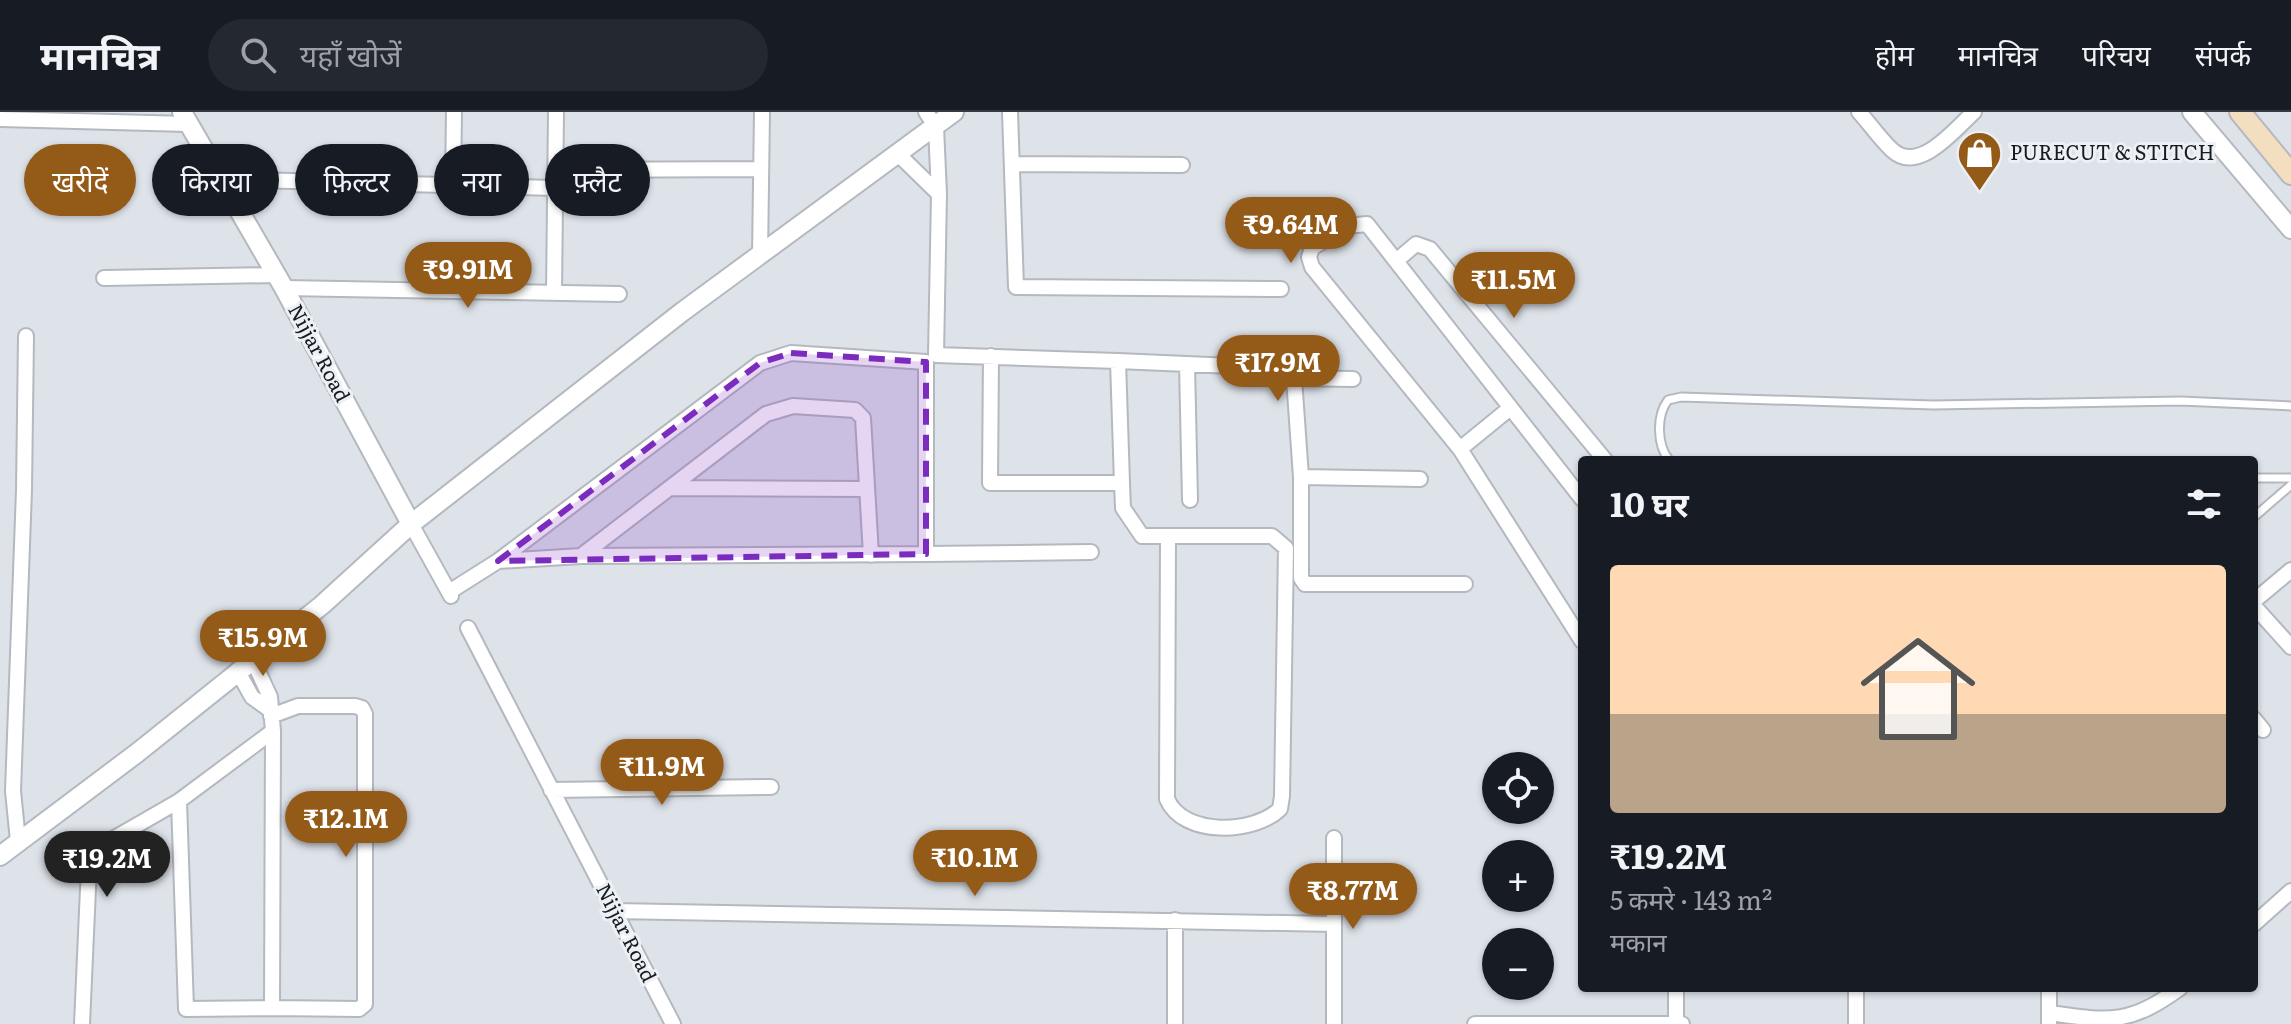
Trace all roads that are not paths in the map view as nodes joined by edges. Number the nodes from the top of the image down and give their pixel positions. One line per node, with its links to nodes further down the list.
1 (454, 112): 14 (street)
2 (556, 112): 15 (street)
3 (762, 112): 19 (street)
4 (954, 112): 12 (street)
5 (1010, 112): 17 (street)
6 (1859, 112): 7 (street)
7 (1974, 112)
8 (2192, 112): 27 (street)
9 (2240, 112): 21 (main road)
10 (185, 118): 11 (street); 13 (street, Nijjar Road)
11 (0, 119)
12 (931, 119): 16 (street); 24 (street)
13 (199, 144)
14 (454, 144)
15 (555, 144)
16 (899, 155): 24 (street); 28 (street)
17 (1012, 164): 18 (street); 32 (street)
18 (1182, 165)
19 (761, 169): 20 (street); 28 (street)
20 (650, 170)
21 (2291, 174)
22 (279, 181): 23 (street)
23 (434, 185)
24 (939, 194): 36 (street)
25 (241, 216): 31 (street, Nijjar Road)
26 (555, 216): 33 (street)
27 (2291, 229)
28 (760, 256): 57 (street)
29 (1396, 261): 42 (street); 43 (street); 44 (street)
30 (104, 278): 31 (street)
31 (280, 282): 33 (street); 57 (street, Nijjar Road)
32 (1281, 289)
33 (554, 293): 34 (street)
34 (619, 294)
35 (26, 336): 78 (street)
36 (991, 356): 37 (street); 50 (street)
37 (1118, 361): 38 (street); 50 (street)
38 (1187, 365): 39 (street); 55 (street)
39 (1294, 378): 40 (street); 46 (street)
40 (1353, 379)
41 (2291, 406): 45 (lane)
42 (1509, 409): 43 (street); 54 (street)
43 (1460, 449): 69 (street)
44 (1602, 456)
45 (1667, 456)
46 (1301, 477): 49 (street); 65 (street)
47 (2258, 478): 48 (lane)
48 (2291, 478)
49 (1420, 479)
50 (1122, 483): 58 (street)
51 (2291, 485): 56 (lane)
52 (670, 488): 53 (street); 53 (street); 62 (street)
53 (867, 489): 61 (street)
54 (1578, 494)
55 (1190, 500)
56 (2258, 514)
57 (411, 524): 63 (street, Nijjar Road); 71 (street)
58 (1168, 536): 58 (street)
59 (1091, 552): 60 (street)
60 (926, 554): 61 (street); 63 (street)
61 (871, 555): 62 (street)
62 (581, 556): 63 (street)
63 (498, 561)
64 (2291, 570): 66 (street)
65 (1465, 584)
66 (2258, 600)
67 (2258, 609): 70 (street)
68 (468, 628): 75 (street, Nijjar Road)
69 (1578, 635)
70 (2291, 647)
71 (244, 664): 72 (street); 78 (street)
72 (271, 713): 73 (street); 89 (street)
73 (273, 731): 76 (street); 89 (street)
74 (771, 787): 75 (street)
75 (551, 790): 81 (street, Nijjar Road)
76 (179, 801): 90 (street); 93 (street)
77 (1334, 838): 84 (street)
78 (18, 841): 79 (street)
79 (0, 856)
80 (2291, 891): 83 (street)
81 (615, 911): 82 (street); 94 (street, Nijjar Road)
82 (1175, 920): 84 (street); 95 (street)
83 (2258, 920)
84 (1334, 924): 96 (street)
85 (1676, 992): 99 (street)
86 (1856, 992): 100 (street)
87 (2049, 992): 91 (street)
88 (2176, 992): 92 (street)
89 (272, 1008): 90 (street)
90 (186, 1016)
91 (2050, 1018): 92 (street)
92 (2147, 1020)
93 (82, 1024)
94 (673, 1024)
95 (1175, 1024)
96 (1334, 1024)
97 (1475, 1024): 98 (street)
98 (1656, 1024): 99 (street)
99 (1679, 1024)
100 (1856, 1024)

